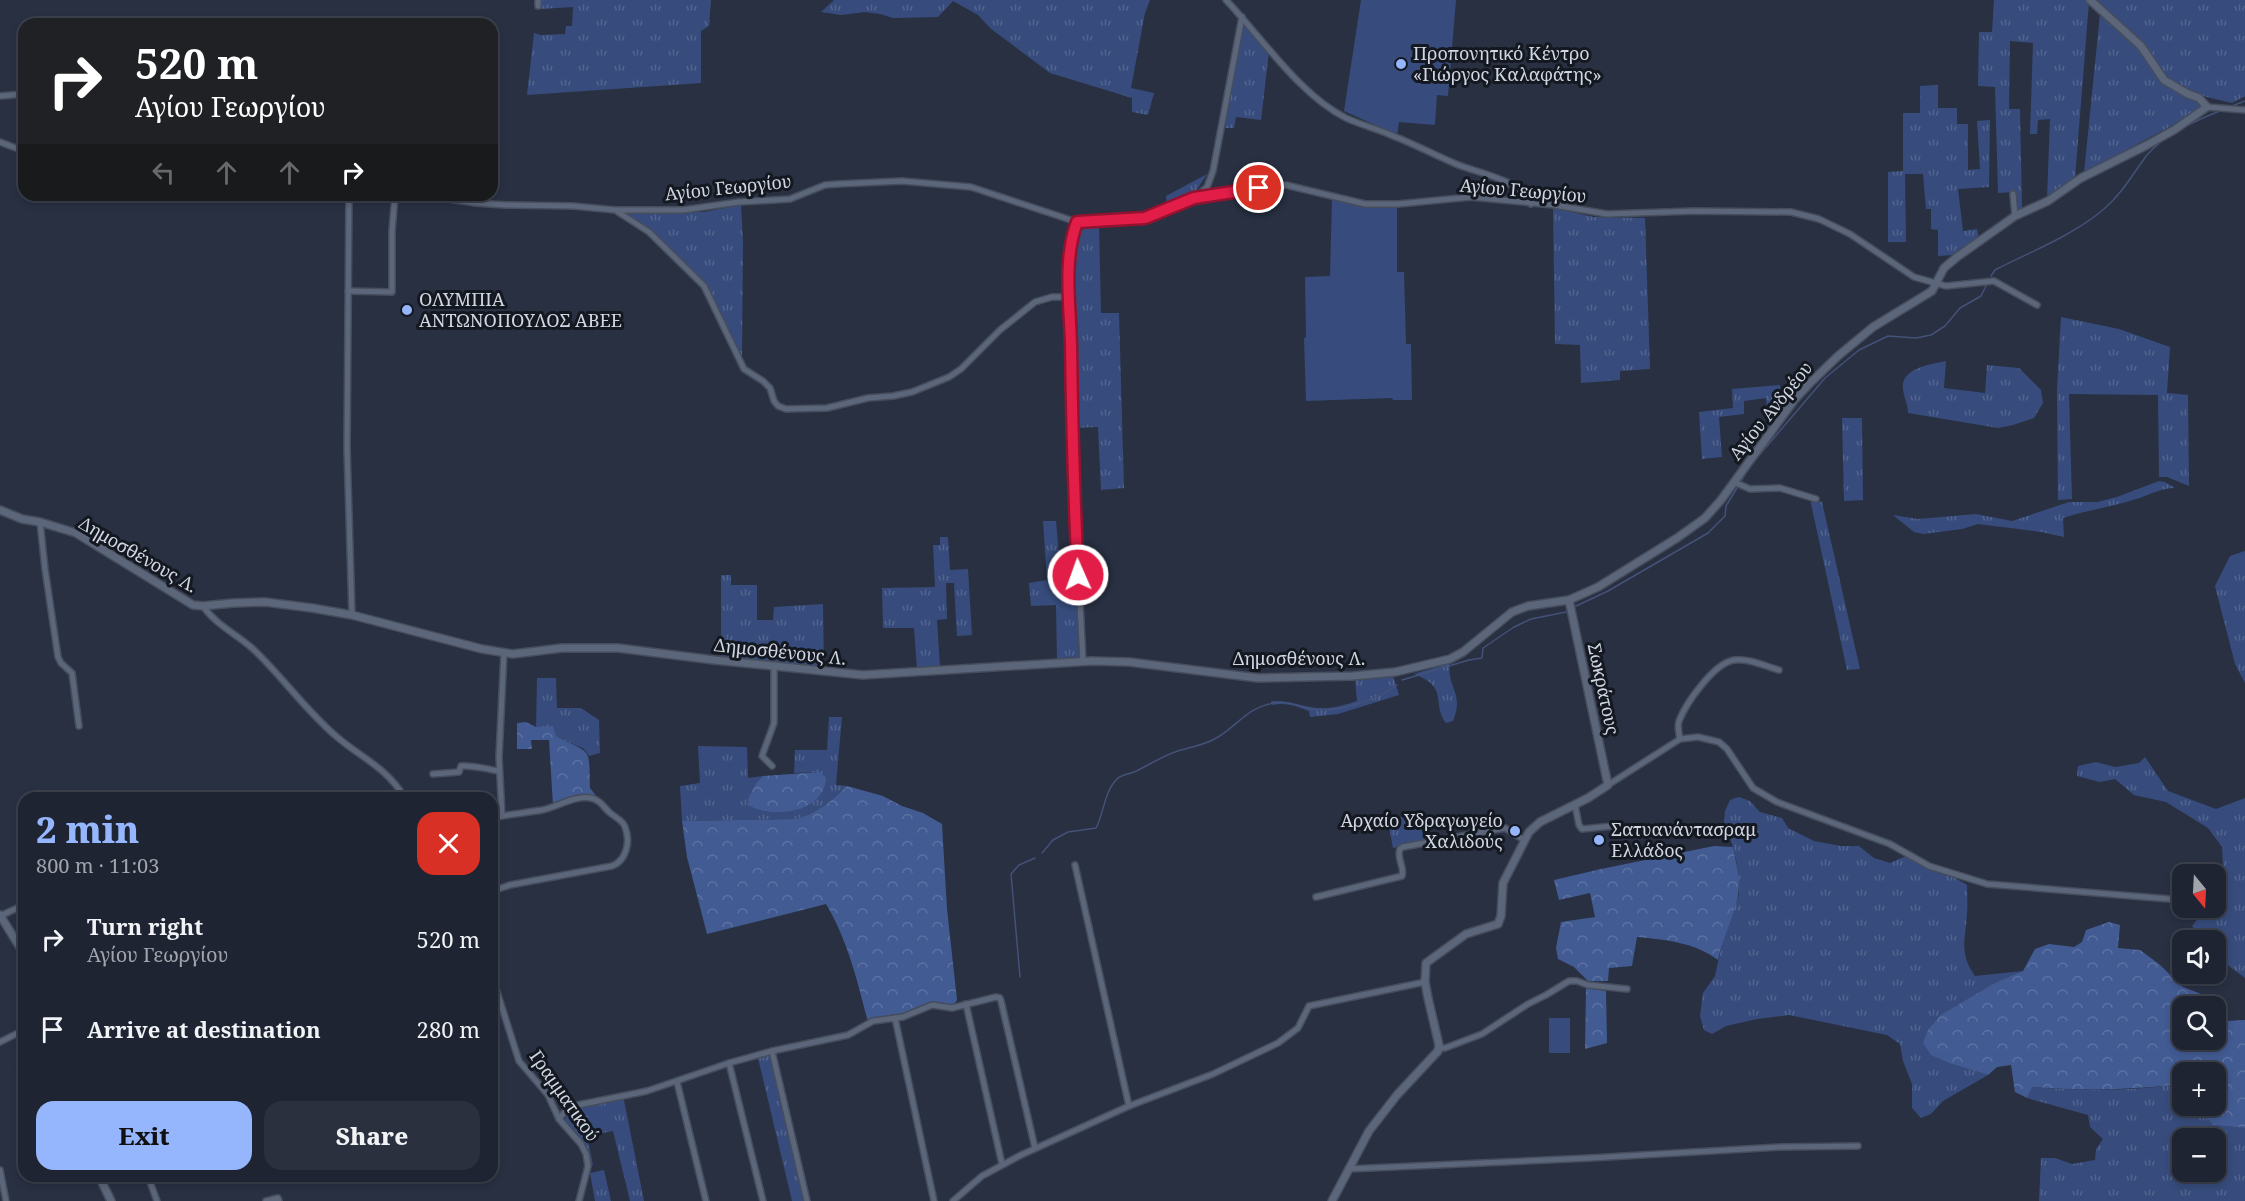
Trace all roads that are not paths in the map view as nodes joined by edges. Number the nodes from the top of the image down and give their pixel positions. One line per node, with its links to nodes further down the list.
1 (1226, 0): 3 (street)
2 (2090, 0): 6 (street)
3 (1242, 17): 11 (street); 15 (street)
4 (18, 94): 5 (street)
5 (0, 96)
6 (2207, 107): 7 (street); 17 (street, Αγίου Ανδρέου)
7 (2245, 110)
8 (0, 142): 9 (street)
9 (18, 149)
10 (2013, 194): 17 (street)
11 (1194, 198): 15 (street, Αγίου Γεωργίου); 18 (street, Αγίου Γεωργίου)
12 (349, 201): 20 (street)
13 (395, 201): 20 (street)
14 (463, 201): 16 (street, Αγίου Γεωργίου)
15 (1531, 204): 19 (street, Αγίου Γεωργίου)
16 (615, 210): 18 (street, Αγίου Γεωργίου); 21 (street)
17 (2015, 216): 19 (street, Αγίου Ανδρέου)
18 (1077, 222): 21 (street)
19 (1937, 284): 22 (street, Αγίου Γεωργίου); 23 (street, Αγίου Ανδρέου)
20 (348, 291): 29 (street)
21 (1070, 297): 31 (street)
22 (2037, 305)
23 (1734, 482): 24 (street); 27 (street, Αγίου Ανδρέου)
24 (1816, 499)
25 (0, 510): 26 (street, Δημοσθένους Λ.)
26 (40, 522): 28 (street, Δημοσθένους Λ.); 34 (street)
27 (1569, 600): 31 (street, Δημοσθένους Λ.); 39 (street, Σωκράτους)
28 (203, 606): 29 (street, Δημοσθένους Λ.); 40 (street)
29 (352, 615): 30 (street, Δημοσθένους Λ.)
30 (504, 652): 32 (street, Δημοσθένους Λ.); 37 (street)
31 (1083, 662): 32 (street, Δημοσθένους Λ.)
32 (774, 665): 36 (street)
33 (1779, 670): 35 (street)
34 (79, 726)
35 (1680, 740): 39 (street); 49 (street)
36 (772, 766)
37 (499, 771): 38 (street); 42 (street)
38 (433, 774)
39 (1608, 785): 41 (street)
40 (401, 792)
41 (1575, 805): 44 (street); 45 (street)
42 (502, 816): 43 (street); 47 (street)
43 (498, 817)
44 (1631, 830)
45 (1524, 840): 48 (street); 53 (street)
46 (1075, 865): 64 (street)
47 (498, 889)
48 (1316, 897)
49 (2172, 899)
50 (18, 908): 51 (street)
51 (0, 916): 52 (street)
52 (18, 944)
53 (1425, 982): 60 (street); 64 (street)
54 (1628, 989): 60 (street)
55 (498, 995): 65 (street, Γραμματικού)
56 (966, 1004): 57 (street); 67 (street); 68 (street)
57 (895, 1018): 61 (street); 82 (street)
58 (18, 1033): 59 (street)
59 (0, 1042)
60 (1439, 1048): 69 (street)
61 (772, 1051): 62 (street); 81 (street)
62 (729, 1063): 63 (street); 80 (street)
63 (677, 1082): 65 (street); 79 (street)
64 (1129, 1106): 67 (street)
65 (559, 1119): 78 (street, Γραμματικού)
66 (1858, 1146): 69 (street)
67 (1035, 1148): 68 (street)
68 (1002, 1164): 83 (street)
69 (1348, 1169): 84 (street)
70 (0, 1170): 73 (street)
71 (102, 1182): 74 (street)
72 (150, 1182): 75 (street)
73 (6, 1201)
74 (111, 1201)
75 (158, 1201)
76 (266, 1201): 77 (street)
77 (279, 1201)
78 (579, 1201)
79 (706, 1201)
80 (763, 1201)
81 (807, 1201)
82 (934, 1201)
83 (953, 1201)
84 (1332, 1201)

